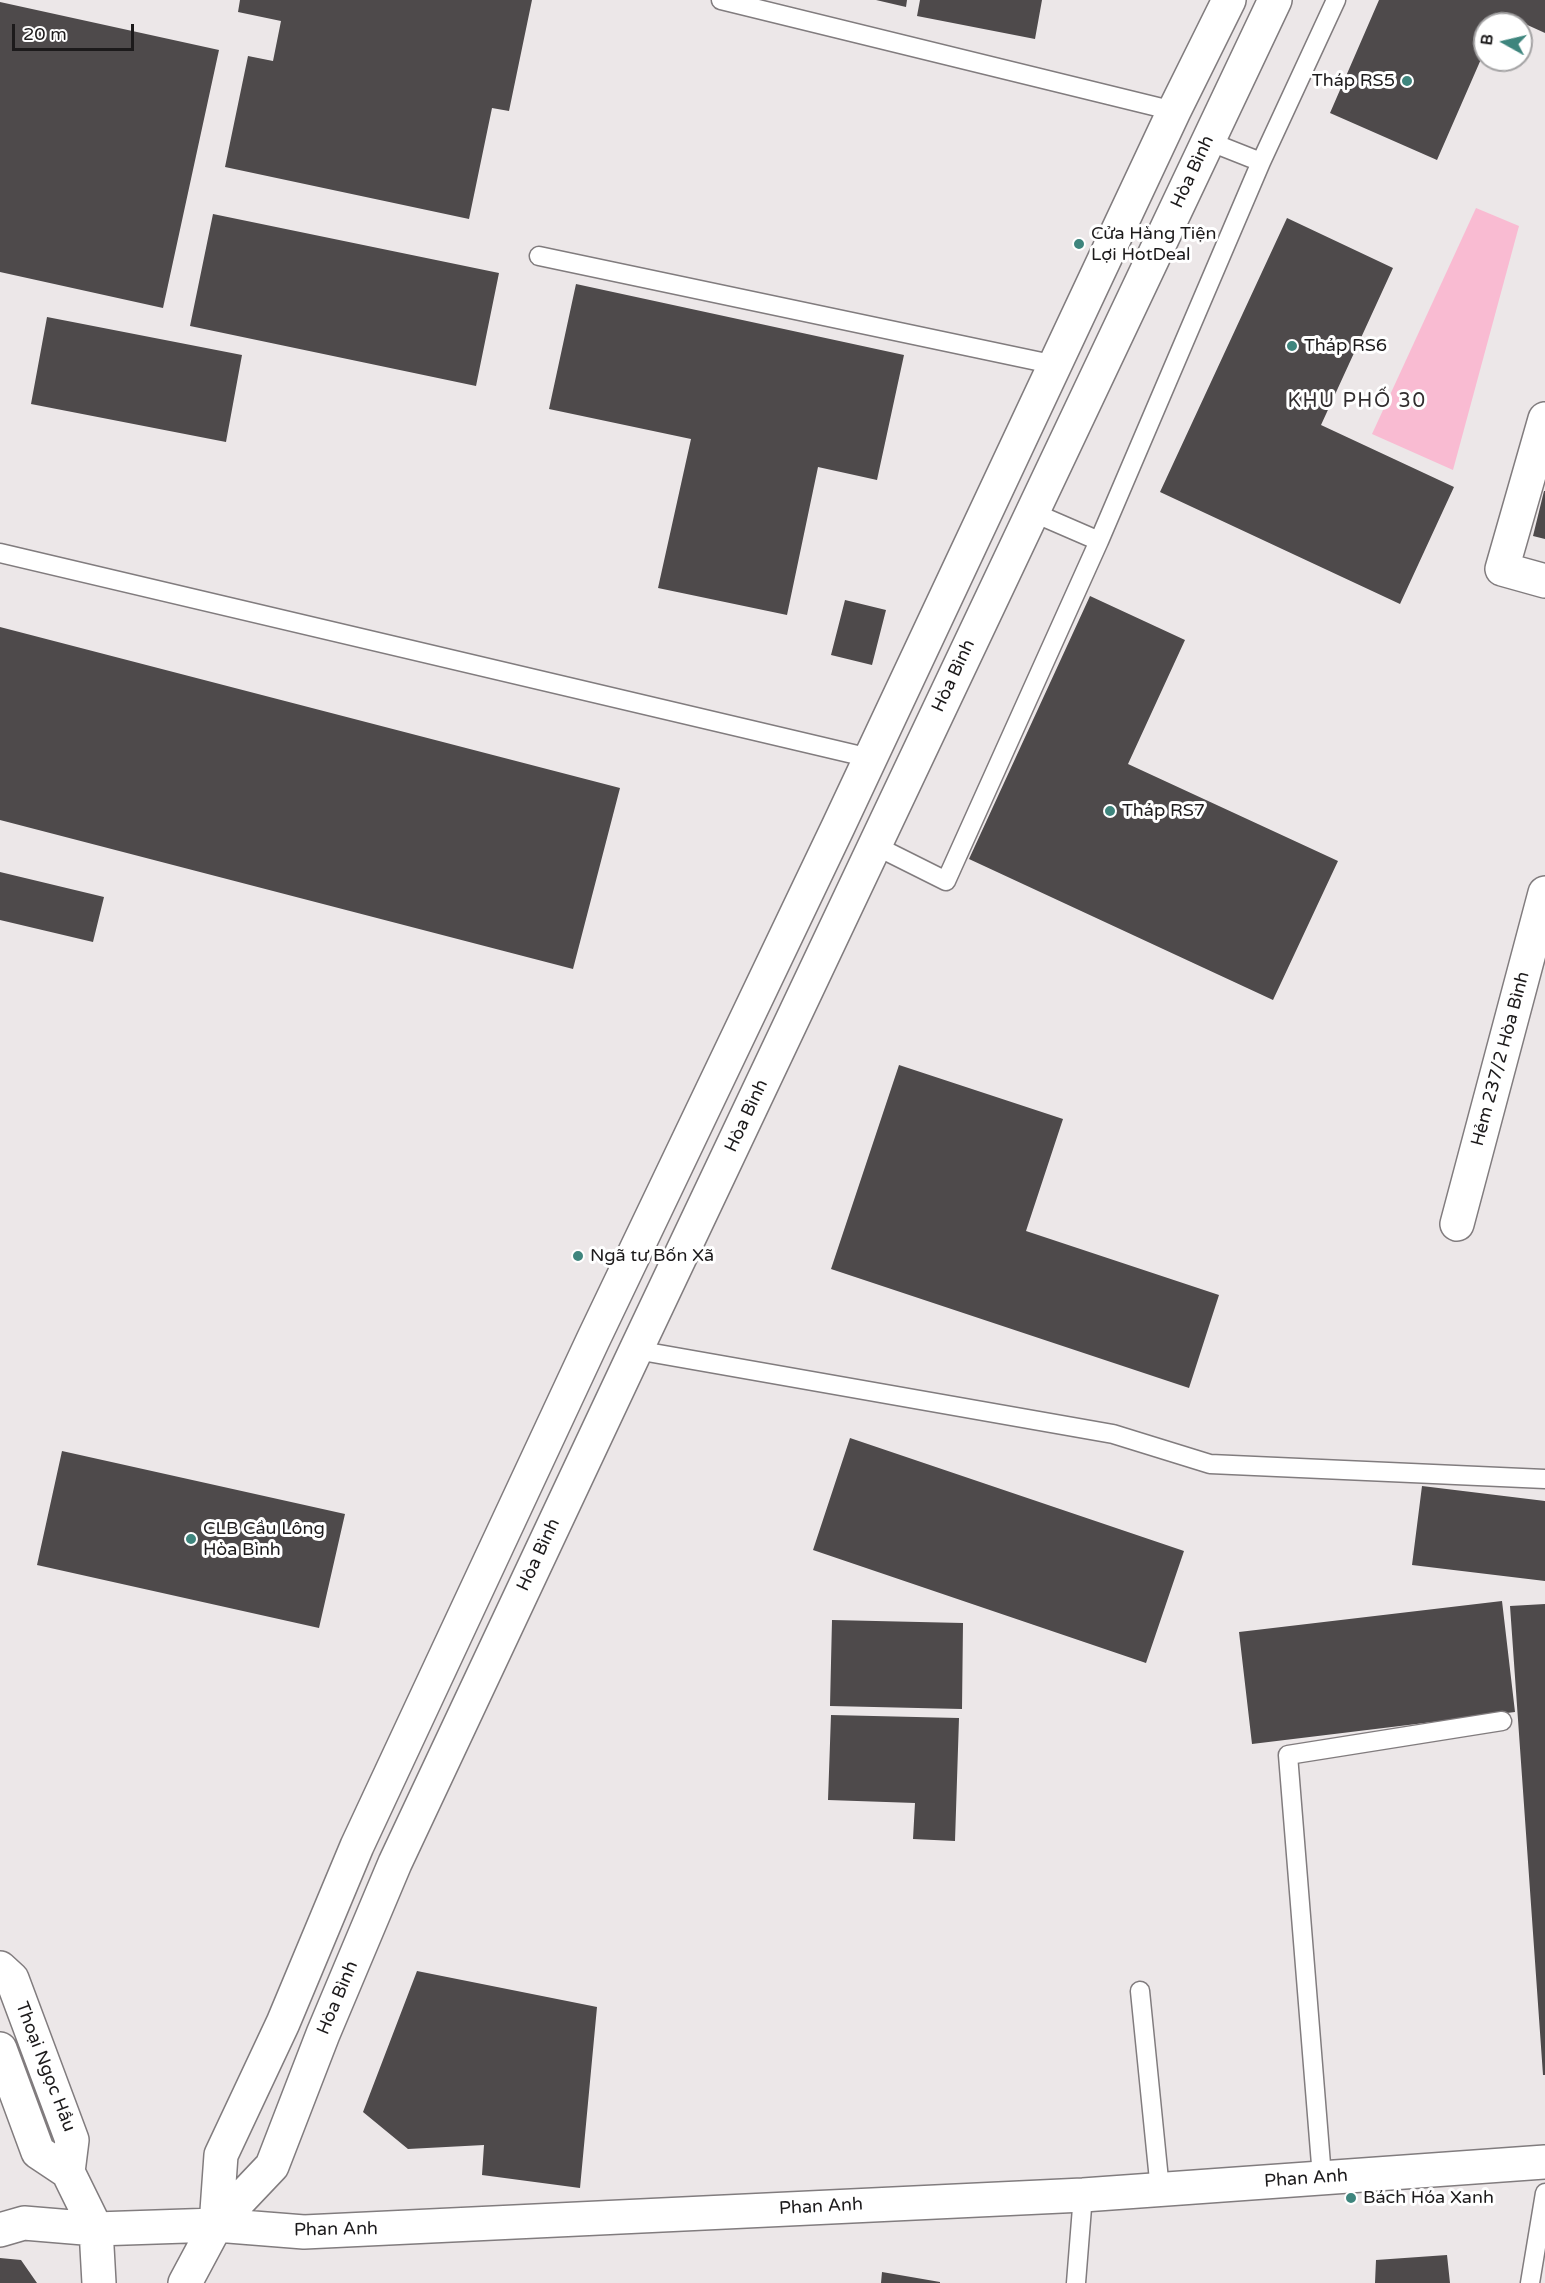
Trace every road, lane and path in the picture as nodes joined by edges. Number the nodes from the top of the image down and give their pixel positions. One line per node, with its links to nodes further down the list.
1 (721, 0): 5 (lane)
2 (1229, 0): 5 (main road, Hòa Bình)
3 (1275, 0): 6 (main road, Hòa Bình)
4 (1336, 0): 7 (lane)
5 (1174, 111): 9 (main road, Hòa Bình)
6 (1208, 141): 7 (lane); 11 (main road, Hòa Bình)
7 (1261, 162): 12 (lane)
8 (539, 256): 9 (lane)
9 (1056, 365): 15 (main road, Hòa Bình)
10 (1545, 419): 14 (main road)
11 (1032, 512): 12 (lane); 17 (main road, Hòa Bình)
12 (1099, 541): 17 (lane)
13 (0, 553): 15 (lane)
14 (1545, 581)
15 (870, 758): 16 (main road, Hòa Bình)
16 (838, 827): 17 (main road); 33 (main road, Hòa Bình)
17 (874, 845): 20 (main road, Hòa Bình)
18 (1545, 893): 19 (main road, Hẻm 237/2 Hòa Bình)
19 (1457, 1224)
20 (636, 1350): 21 (lane); 33 (main road, Hòa Bình)
21 (1545, 1479)
22 (1502, 1721): 28 (lane)
23 (0, 1968): 27 (main road, Thoại Ngọc Hầu)
24 (1140, 1991): 29 (lane)
25 (0, 2049): 27 (main road, Thoại Ngọc Hầu)
26 (1545, 2162): 28 (main road, Phan Anh)
27 (68, 2172): 34 (main road)
28 (1322, 2177): 29 (main road, Phan Anh)
29 (1160, 2190): 31 (main road, Phan Anh)
30 (1545, 2193): 38 (lane)
31 (1083, 2195): 33 (main road, Phan Anh); 37 (lane)
32 (8, 2220): 34 (main road, Phan Anh)
33 (216, 2225): 34 (main road, Phan Anh); 36 (main road, Hòa Bình)
34 (96, 2229): 35 (main road)
35 (99, 2283)
36 (185, 2283)
37 (1076, 2283)
38 (1530, 2283)

